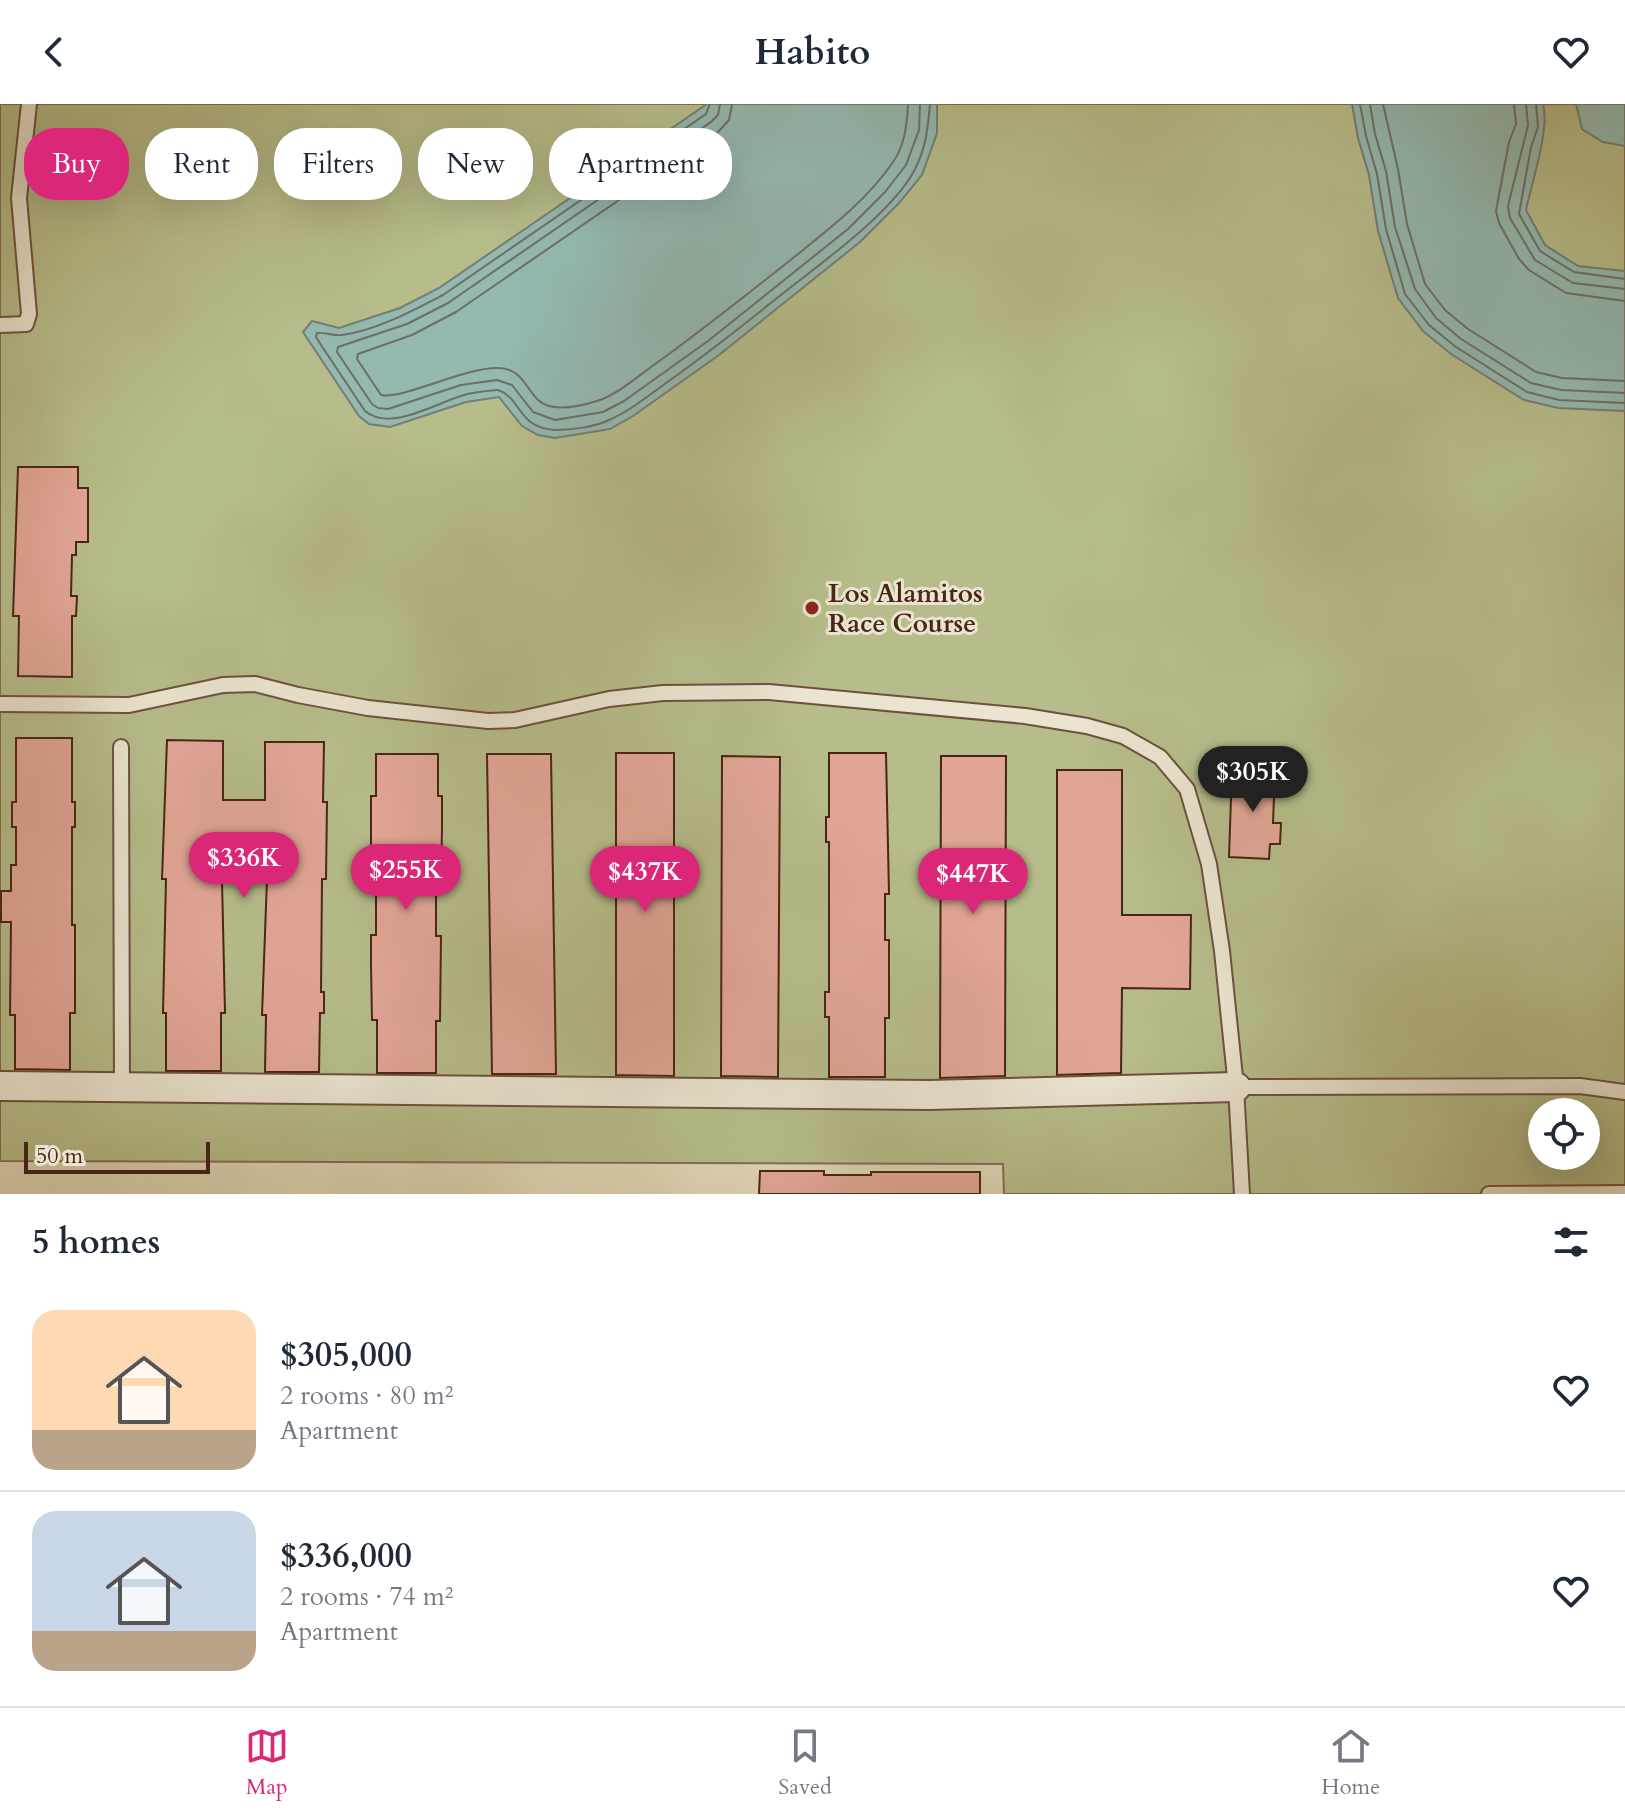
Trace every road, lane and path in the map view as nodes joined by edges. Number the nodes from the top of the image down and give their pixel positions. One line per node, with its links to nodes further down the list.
1 (29, 104): 2 (lane)
2 (0, 325)
3 (0, 704): 7 (lane)
4 (121, 747): 6 (lane)
5 (0, 1086): 6 (street)
6 (122, 1087): 7 (street)
7 (1236, 1087): 8 (lane); 10 (lane)
8 (1625, 1092)
9 (1625, 1193): 11 (lane)
10 (1242, 1194)
11 (1489, 1194)

